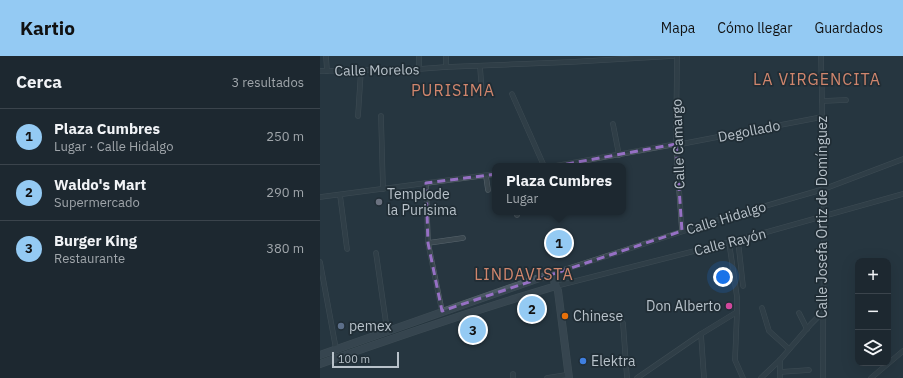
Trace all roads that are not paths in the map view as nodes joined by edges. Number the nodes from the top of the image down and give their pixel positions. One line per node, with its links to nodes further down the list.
1 (326, 56): 14 (street)
2 (419, 56): 11 (street)
3 (446, 56): 10 (street)
4 (570, 56): 8 (street)
5 (673, 56): 8 (street, Calle Morelos)
6 (677, 56): 23 (street, Calle Camargo)
7 (821, 56): 18 (street, Calle Josefa Ortiz de Domínguez)
8 (571, 62): 9 (street, Calle Morelos)
9 (480, 66): 10 (street, Calle Morelos); 16 (street)
10 (446, 67): 11 (street, Calle Morelos)
11 (419, 69): 12 (street, Calle Morelos)
12 (361, 70): 14 (street, Calle Morelos); 19 (street)
13 (320, 71): 14 (street, Calle Morelos)
14 (327, 71)
15 (512, 94): 26 (street)
16 (482, 95)
17 (846, 100): 18 (street)
18 (822, 101): 21 (street, Calle Josefa Ortiz de Domínguez)
19 (358, 116)
20 (381, 116): 31 (street)
21 (822, 117): 23 (street, Degollado); 32 (street, Calle Josefa Ortiz de Domínguez)
22 (613, 124): 24 (street)
23 (676, 144): 24 (street, Degollado); 38 (street, Calle Camargo)
24 (619, 155): 27 (street, Degollado)
25 (903, 159): 32 (street, Calle Hidalgo)
26 (543, 163)
27 (572, 163)
28 (492, 175): 29 (street)
29 (486, 176): 30 (street); 33 (street)
30 (426, 183): 31 (street); 42 (street)
31 (383, 189): 35 (street)
32 (824, 189): 37 (street, Calle Josefa Ortiz de Domínguez); 38 (street, Calle Hidalgo)
33 (488, 190)
34 (903, 194): 37 (street, Calle Rayón)
35 (340, 195): 36 (street); 43 (street)
36 (320, 197)
37 (824, 217): 40 (street, Calle Rayón); 58 (street, Calle Josefa Ortiz de Domínguez)
38 (682, 231): 46 (street, Calle Hidalgo)
39 (463, 238): 42 (street)
40 (738, 240): 41 (street, Calle Rayón); 50 (street)
41 (729, 242): 49 (street, Calle Rayón); 56 (street)
42 (428, 243): 55 (street)
43 (347, 249)
44 (376, 253): 62 (street)
45 (320, 262): 48 (street)
46 (545, 276): 47 (main road); 49 (main road); 51 (main road)
47 (527, 282): 52 (main road); 53 (main road)
48 (322, 285): 64 (street)
49 (556, 286): 51 (main road); 72 (main road)
50 (743, 286)
51 (546, 289): 52 (main road); 72 (main road)
52 (531, 294): 59 (main road)
53 (456, 306): 55 (main road); 59 (main road)
54 (762, 308): 65 (street)
55 (442, 311): 62 (main road)
56 (737, 312): 63 (street); 77 (street)
57 (799, 313): 61 (street)
58 (822, 313): 61 (street); 80 (street, Calle Josefa Ortiz de Domínguez)
59 (460, 315): 69 (main road)
60 (623, 323): 74 (street)
61 (807, 329): 65 (street)
62 (387, 330): 64 (main road)
63 (701, 334): 75 (street); 76 (street)
64 (336, 349): 67 (main road)
65 (789, 349): 68 (street)
66 (903, 351): 81 (street)
67 (320, 355)
68 (780, 360): 71 (street); 78 (street)
69 (320, 364)
70 (809, 370): 71 (street)
71 (780, 372): 79 (street)
72 (567, 377): 73 (street)
73 (547, 378)
74 (627, 378)
75 (637, 378)
76 (704, 378)
77 (743, 378)
78 (761, 378)
79 (780, 378)
80 (823, 378)
81 (871, 378)

